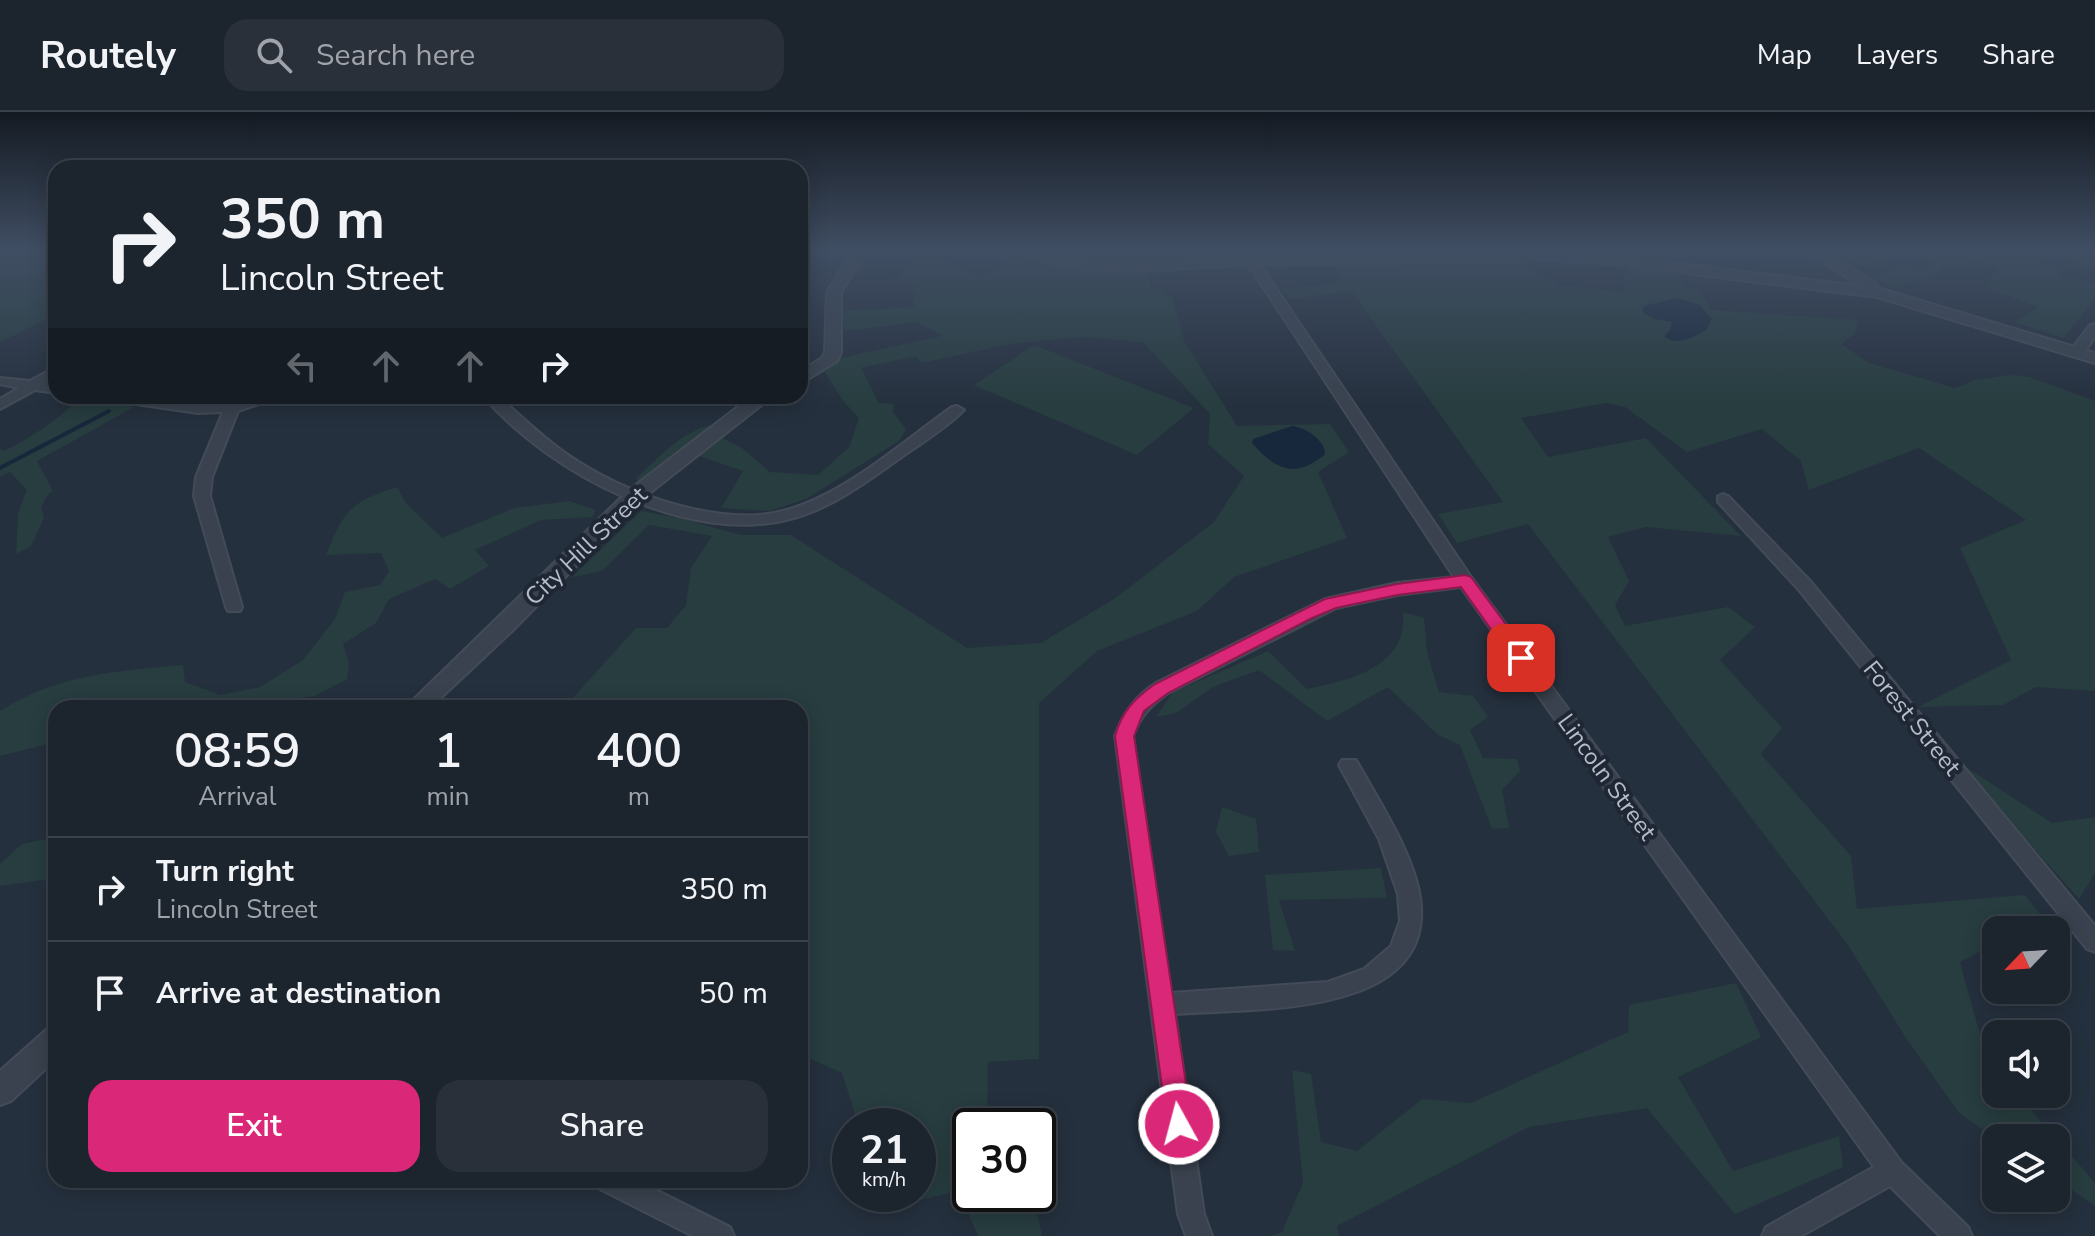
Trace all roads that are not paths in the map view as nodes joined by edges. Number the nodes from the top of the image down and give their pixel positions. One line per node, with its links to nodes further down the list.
1 (834, 301): 7 (street)
2 (1279, 301): 21 (street, Lincoln Street)
3 (1907, 301): 5 (street)
4 (2095, 328): 5 (street)
5 (2076, 353): 6 (street)
6 (2095, 358)
7 (808, 374)
8 (48, 376): 10 (street)
9 (3, 381): 10 (street)
10 (33, 385): 11 (street); 16 (street)
11 (48, 388)
12 (163, 404): 17 (street)
13 (247, 404): 17 (street)
14 (500, 404): 19 (street)
15 (750, 404): 19 (street, City Hill Street)
16 (0, 405)
17 (232, 408): 22 (street)
18 (957, 410): 19 (street)
19 (635, 495): 23 (street, City Hill Street)
20 (1723, 499): 25 (street, Forest Street)
21 (1465, 581): 26 (street); 29 (street, Lincoln Street)
22 (234, 607)
23 (425, 700)
24 (1349, 765): 26 (street)
25 (2095, 942)
26 (1164, 1004): 32 (street)
27 (48, 1047): 28 (street)
28 (0, 1091)
29 (1892, 1171): 33 (street); 34 (street, Lincoln Street)
30 (625, 1188): 31 (street)
31 (721, 1236)
32 (1199, 1236)
33 (1775, 1236)
34 (1959, 1236)

